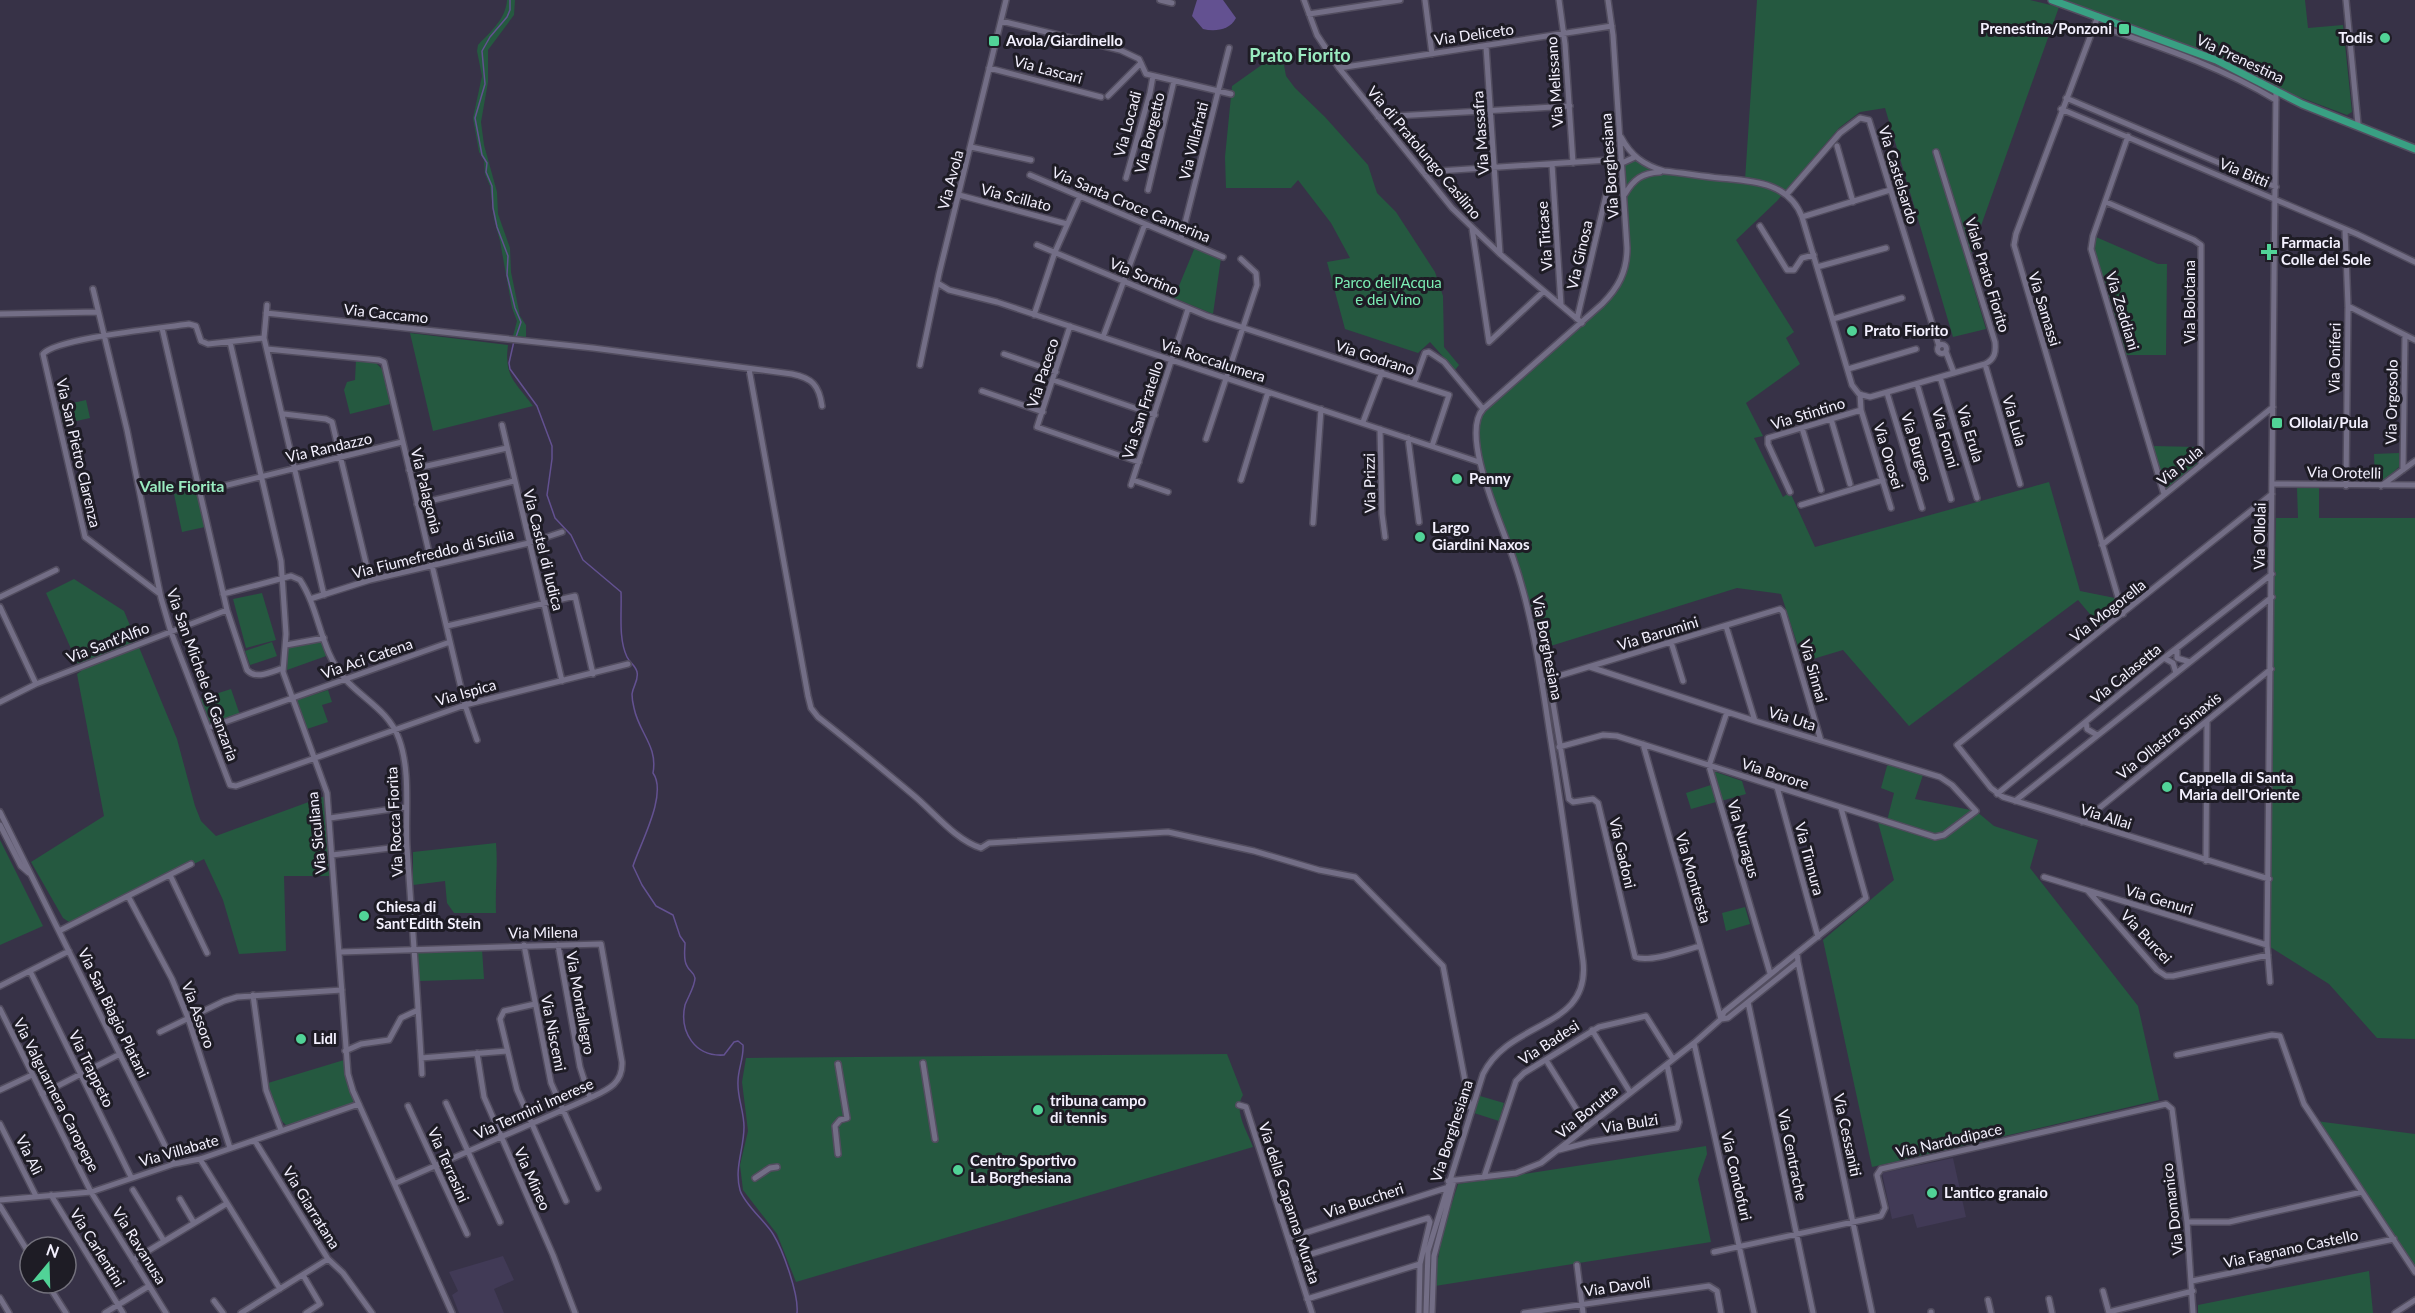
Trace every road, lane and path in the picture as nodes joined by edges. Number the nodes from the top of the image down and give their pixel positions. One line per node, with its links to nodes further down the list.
1 (1006, 0): 13 (street, Via Avola)
2 (1160, 0): 10 (street)
3 (1304, 0): 11 (street, Via di Pratolungo Casilino)
4 (1400, 0): 11 (street)
5 (1425, 0): 19 (street)
6 (1559, 0): 16 (street, Via Melissano)
7 (1608, 0): 14 (street, Via Borghesiana)
8 (2052, 0): 12 (main road, Via Prenestina)
9 (2346, 0): 34 (street)
10 (1172, 3)
11 (1309, 14): 22 (street, Via di Pratolungo Casilino)
12 (2098, 16): 15 (street, Via Samassi); 25 (main road, Via Prenestina)
13 (1001, 21): 20 (street); 21 (street, Via Avola)
14 (1612, 26): 16 (street, Via Deliceto); 35 (street, Via Borghesiana)
15 (2093, 29): 28 (street, Via Samassi); 29 (street)
16 (1564, 34): 17 (street, Via Deliceto); 30 (street, Via Melissano)
17 (1486, 46): 19 (street, Via Deliceto); 32 (street, Via Massafra)
18 (1229, 48): 26 (street, Via Villafrati)
19 (1432, 54): 22 (street, Via Deliceto)
20 (1141, 63): 21 (street, Via Lascari); 23 (street)
21 (989, 68): 38 (street, Via Avola)
22 (1339, 68): 33 (street, Via di Pratolungo Casilino)
23 (1153, 76): 24 (street); 52 (street, Via Locadi)
24 (1174, 81): 26 (street); 55 (street, Via Borgetto)
25 (2276, 90): 29 (street, Via Ollolai); 34 (main road, Via Prenestina)
26 (1218, 92): 27 (street); 70 (street, Via Villafrati)
27 (1231, 94)
28 (2066, 98): 31 (street, Via Samassi); 54 (street, Via Bitti)
29 (2276, 100): 54 (street, Via Ollolai)
30 (1570, 106): 32 (street); 44 (street, Via Melissano)
31 (2061, 109): 36 (street, Via Bitti); 178 (street, Via Samassi)
32 (1492, 110): 33 (street); 47 (street, Via Massafra)
33 (1378, 117): 49 (street, Via di Pratolungo Casilino)
34 (2358, 124): 39 (main road, Via Prenestina)
35 (1620, 135): 41 (street); 45 (street, Via Borghesiana)
36 (2128, 136): 61 (street, Via Bitti); 63 (street, Via Zeddiani)
37 (1837, 146): 62 (street)
38 (971, 147): 42 (street); 58 (street, Via Avola)
39 (2415, 148)
40 (1936, 152): 108 (street, Viale Prato Fiorito)
41 (1635, 157): 45 (street); 48 (street)
42 (1030, 160)
43 (1614, 161): 44 (street); 45 (street); 94 (street, Via Ginosa)
44 (1573, 163): 46 (street)
45 (1622, 164): 50 (street, Via Borghesiana)
46 (1552, 165): 47 (street); 86 (street, Via Tricase)
47 (1495, 168): 49 (street); 74 (street, Via Massafra)
48 (1665, 171): 53 (street); 57 (street)
49 (1423, 172): 68 (street, Via di Pratolungo Casilino)
50 (1622, 174): 53 (street); 60 (street, Via Borghesiana)
51 (1030, 175): 59 (street, Via Santa Croce Camerina)
52 (1126, 178)
53 (1636, 179): 60 (street)
54 (2276, 187): 61 (street, Via Ollolai)
55 (1148, 190)
56 (1890, 190): 57 (street, Via Castelsardo); 62 (street); 114 (street, Via Castelsardo)
57 (1786, 194): 64 (street)
58 (958, 195): 65 (street, Via Scillato); 81 (street, Via Avola)
59 (1080, 196): 65 (street); 66 (street, Via Santa Croce Camerina)
60 (1624, 196): 94 (street, Via Borghesiana)
61 (2276, 199): 69 (street, Via Bitti); 125 (street, Via Ollolai)
62 (1853, 202): 64 (street)
63 (2106, 202): 146 (street, Via Bolotana); 165 (street, Via Zeddiani)
64 (1802, 217): 75 (street)
65 (1067, 224): 73 (street)
66 (1145, 224): 70 (street, Via Santa Croce Camerina); 80 (street)
67 (1760, 226): 75 (street)
68 (1472, 228): 74 (street, Via di Pratolungo Casilino); 83 (street)
69 (2345, 229): 78 (street, Via Bitti); 87 (street, Via Oniferi)
70 (1181, 239): 76 (street, Via Santa Croce Camerina)
71 (1037, 245): 73 (street, Via Sortino)
72 (1886, 248): 79 (street)
73 (1055, 252): 80 (street, Via Sortino); 92 (street)
74 (1500, 254): 83 (street, Via di Pratolungo Casilino)
75 (1814, 255): 79 (street)
76 (1223, 257)
77 (1241, 259): 96 (street)
78 (2415, 262)
79 (1817, 267): 93 (street)
80 (1123, 280): 88 (street, Via Sortino); 100 (street)
81 (939, 284): 92 (street, Via Roccalumera); 109 (street, Via Avola)
82 (93, 289): 89 (street, Via San Michele di Ganzaria)
83 (1544, 291): 86 (street, Via di Pratolungo Casilino)
84 (1902, 298): 93 (street)
85 (267, 304): 90 (street)
86 (1561, 305): 94 (street, Via di Pratolungo Casilino)
87 (2348, 306): 98 (street); 159 (street, Via Oniferi)
88 (1188, 309): 96 (street, Via Sortino); 107 (street, Via San Fratello)
89 (98, 312): 91 (street); 99 (street, Via San Michele di Ganzaria)
90 (266, 313): 101 (street); 110 (street, Via Caccamo)
91 (0, 314)
92 (1034, 315): 95 (street, Via Roccalumera)
93 (1833, 319): 111 (street)
94 (1579, 321): 127 (street, Via Borghesiana)
95 (1070, 326): 100 (street, Via Roccalumera); 112 (street, Via Paceco)
96 (1243, 326): 113 (street, Via Godrano); 116 (street)
97 (162, 328): 99 (street); 103 (street); 162 (street)
98 (2405, 335): 102 (street); 149 (street, Via Orgosolo)
99 (104, 336): 184 (street, Via San Michele di Ganzaria); 184 (street, Via San Pietro Clarenza)
100 (1103, 337): 107 (street, Via Roccalumera)
101 (264, 338): 103 (street); 104 (street)
102 (2415, 340)
103 (230, 342): 150 (street, Via Siculiana)
104 (267, 349): 130 (street); 139 (street, Via Palagonia)
105 (1916, 349): 111 (street)
106 (1004, 354): 112 (street)
107 (1172, 360): 116 (street, Via Roccalumera); 131 (street, Via San Fratello)
108 (1985, 364): 114 (street); 156 (street, Via Lula)
109 (920, 365)
110 (748, 369): 124 (street, Via Caccamo); 306 (street)
111 (1848, 369): 123 (street)
112 (1056, 372): 117 (street, Via Paceco)
113 (1382, 372): 118 (street, Via Godrano); 133 (street)
114 (1954, 373): 115 (street)
115 (1940, 377): 119 (street); 167 (street, Via Erula)
116 (1227, 378): 121 (street, Via Roccalumera); 138 (street)
117 (1053, 380): 129 (street, Via Paceco); 131 (street)
118 (1414, 383): 127 (street); 140 (street, Via Godrano)
119 (1917, 384): 122 (street); 168 (street, Via Fonni)
120 (982, 391): 129 (street)
121 (1268, 392): 126 (street, Via Roccalumera); 152 (street)
122 (1887, 393): 123 (street); 172 (street, Via Burgos)
123 (1860, 394): 128 (street, Via Stintino)
124 (822, 406)
125 (2273, 407): 146 (street, Via Pula); 157 (street, Via Ollolai)
126 (1321, 409): 133 (street, Via Roccalumera); 174 (street)
127 (1483, 409): 145 (street, Via Borghesiana)
128 (1861, 410): 132 (street, Via Stintino); 153 (street, Via Orosei)
129 (1043, 412): 144 (street, Via Paceco)
130 (284, 414): 142 (street); 147 (street)
131 (1155, 415): 144 (street, Via San Fratello)
132 (1831, 419): 135 (street, Via Stintino); 155 (street)
133 (1363, 423): 136 (street, Via Roccalumera)
134 (502, 424): 141 (street, Via Castel di Iudica)
135 (1802, 428): 161 (street); 164 (street, Via Stintino)
136 (1380, 429): 137 (street, Via Roccalumera); 176 (street, Via Prizzi)
137 (1408, 438): 140 (street, Via Roccalumera); 173 (street)
138 (1206, 439)
139 (402, 442): 142 (street, Via Randazzo); 148 (street, Via Palagonia)
140 (1432, 446): 145 (street, Via Roccalumera)
141 (507, 448): 148 (street); 151 (street, Via Castel di Iudica)
142 (340, 458): 147 (street, Via Randazzo); 183 (street)
143 (2415, 461): 149 (street)
144 (1139, 462): 163 (street, Via San Fratello)
145 (1479, 462): 212 (street, Via Borghesiana)
146 (2201, 464): 165 (street, Via Pula)
147 (296, 468): 150 (street, Via Randazzo); 186 (street)
148 (409, 470): 169 (street, Via Palagonia)
149 (2403, 470): 160 (street)
150 (262, 477): 162 (street, Via Randazzo); 182 (street, Via Siculiana)
151 (514, 480): 169 (street); 177 (street, Via Castel di Iudica)
152 (1241, 480)
153 (1883, 480): 170 (street); 171 (street, Via Orosei)
154 (2415, 480): 158 (street)
155 (1850, 484)
156 (2020, 484)
157 (2273, 484): 159 (street, Via Orotelli); 166 (street, Via Ollolai)
158 (2412, 485): 160 (street, Via Orotelli)
159 (2346, 486): 160 (street, Via Orotelli)
160 (2381, 486)
161 (1821, 490)
162 (199, 492): 185 (street)
163 (1168, 492)
164 (1790, 492)
165 (2164, 494): 178 (street, Via Pula)
166 (2272, 494): 181 (street, Via Ollolai); 194 (street, Via Mogorella)
167 (1977, 498)
168 (1951, 499)
169 (417, 504): 179 (street, Via Palagonia)
170 (1801, 505)
171 (1891, 508)
172 (1922, 508)
173 (1419, 522)
174 (1313, 523)
175 (562, 532): 177 (street, Via Fiumefreddo di Sicilia)
176 (1385, 537)
177 (529, 543): 179 (street, Via Fiumefreddo di Sicilia); 190 (street, Via Castel di Iudica)
178 (2102, 544): 194 (street, Via Samassi)
179 (432, 565): 183 (street, Via Fiumefreddo di Sicilia); 195 (street, Via Palagonia)
180 (56, 570): 187 (street)
181 (2272, 574): 188 (street, Via Ollolai); 202 (street, Via Calasetta)
182 (283, 578): 185 (street); 189 (street); 201 (street, Via Siculiana)
183 (370, 580): 186 (street, Via Fiumefreddo di Sicilia)
184 (160, 594): 197 (street, Via San Michele di Ganzaria)
185 (223, 594): 192 (street)
186 (324, 595): 189 (street, Via Fiumefreddo di Sicilia)
187 (0, 597)
188 (2272, 597): 204 (street, Via Calasetta); 208 (street, Via Ollolai)
189 (310, 599): 198 (street, Via Rocca Fiorita)
190 (544, 604): 195 (street); 210 (street); 213 (street, Via Castel di Iudica)
191 (0, 607): 215 (street)
192 (227, 610): 197 (street, Via Sant'Alfio); 207 (street)
193 (1781, 610): 196 (street, Via Barumini); 227 (street, Via Sinnai)
194 (2123, 614): 229 (street, Via Mogorella)
195 (447, 626): 199 (street, Via Palagonia)
196 (1726, 626): 200 (street, Via Barumini); 220 (street)
197 (171, 632): 215 (street, Via Sant'Alfio); 223 (street, Via San Michele di Ganzaria)
198 (324, 638): 201 (street); 211 (street, Via Rocca Fiorita)
199 (450, 642): 211 (street, Via Aci Catena); 218 (street, Via Palagonia)
200 (1671, 642): 206 (street, Via Barumini); 214 (street)
201 (286, 645): 207 (street, Via Siculiana)
202 (2177, 648): 203 (street, Via Calasetta); 204 (street)
203 (2164, 658): 209 (street); 221 (street, Via Calasetta)
204 (2190, 662): 209 (street, Via Calasetta)
205 (628, 664): 210 (street, Via Ispica)
206 (1590, 667): 212 (street, Via Barumini); 219 (street, Via Uta)
207 (283, 668): 216 (street, Via Siculiana)
208 (2271, 669): 222 (street, Via Ollastra Simaxis); 251 (street, Via Ollolai)
209 (2176, 673): 225 (street, Via Calasetta)
210 (593, 674): 213 (street, Via Ispica)
211 (346, 680): 216 (street, Via Aci Catena); 224 (street, Via Rocca Fiorita)
212 (1545, 680): 230 (street, Via Gadoni); 306 (street, Via Borghesiana)
213 (562, 681): 218 (street, Via Ispica)
214 (1683, 681)
215 (36, 684): 217 (street, Via Sant'Alfio)
216 (293, 698): 223 (street, Via Aci Catena); 231 (street, Via Siculiana)
217 (0, 702)
218 (465, 705): 224 (street, Via Ispica); 226 (street, Via Palagonia)
219 (1727, 712): 220 (street, Via Uta); 232 (street)
220 (1755, 721): 227 (street, Via Uta)
221 (2086, 722): 225 (street); 235 (street, Via Calasetta)
222 (2207, 722): 242 (street, Via Ollastra Simaxis); 246 (street)
223 (208, 728): 233 (street, Via San Michele di Ganzaria)
224 (394, 729): 231 (street, Via Ispica); 237 (street, Via Rocca Fiorita)
225 (2097, 735): 236 (street, Via Calasetta)
226 (477, 740)
227 (1821, 741): 239 (street, Via Uta)
228 (1643, 744): 230 (street, Via Borore); 232 (street, Via Borore); 260 (street, Via Montresta)
229 (1958, 746): 235 (street, Via Allai)
230 (1559, 747): 260 (street, Via Gadoni)
231 (314, 758): 233 (street, Via Ispica); 241 (street, Via Siculiana)
232 (1709, 766): 234 (street, Via Borore); 269 (street, Via Nuragus)
233 (231, 786)
234 (1777, 788): 238 (street, Via Borore); 255 (street, Via Tinnura)
235 (1997, 794): 236 (street, Via Allai)
236 (2015, 801): 242 (street, Via Allai)
237 (406, 807): 241 (street); 244 (street, Via Rocca Fiorita)
238 (1841, 808): 239 (street, Via Borore); 255 (street, Via Borutta)
239 (1976, 811)
240 (0, 812): 248 (street, Via San Biagio Platani)
241 (330, 818): 245 (street, Via Siculiana)
242 (2082, 822): 246 (street, Via Allai)
243 (0, 825): 248 (street, Via San Biagio Platani)
244 (407, 846): 245 (street); 261 (street, Via Rocca Fiorita)
245 (332, 855): 263 (street, Via Siculiana)
246 (2206, 861): 251 (street, Via Allai)
247 (191, 864): 249 (street)
248 (30, 874): 254 (street, Via San Biagio Platani)
249 (170, 876): 253 (street); 264 (street)
250 (2044, 877): 252 (street, Via Genuri)
251 (2269, 879): 259 (street, Via Ollolai)
252 (2087, 890): 259 (street, Via Genuri); 266 (street, Via Burcei)
253 (128, 896): 254 (street); 278 (street, Via Assoro)
254 (59, 931): 262 (street, Via San Biagio Platani)
255 (1818, 937): 265 (street, Via Borutta)
256 (601, 944): 258 (street, Via Milena); 300 (street, Via Termini Imerese)
257 (524, 945): 258 (street, Via Milena); 261 (street, Via Milena); 275 (street, Via Niscemi)
258 (558, 945): 300 (street, Via Montallegro)
259 (2267, 945): 266 (street, Via Ollolai)
260 (1700, 946): 279 (street, Via Montresta)
261 (414, 949): 263 (street, Via Milena); 277 (street, Via Rocca Fiorita)
262 (69, 951): 268 (street); 286 (street, Via San Biagio Platani)
263 (340, 952): 272 (street, Via Siculiana)
264 (207, 953)
265 (1797, 954): 267 (street); 269 (street, Via Borutta)
266 (2268, 955): 270 (street, Via Ollolai)
267 (1798, 962): 274 (street, Via Borutta); 341 (street, Via Cessaniti)
268 (30, 971): 271 (street); 296 (street, Via Trappeto)
269 (1770, 973): 279 (street, Via Borutta)
270 (2270, 982)
271 (0, 986)
272 (342, 990): 273 (street); 283 (street, Via Siculiana)
273 (253, 995): 278 (street); 311 (street)
274 (1748, 1002): 279 (street, Via Borutta); 345 (street, Via Centrache)
275 (535, 1004): 284 (street); 307 (street, Via Niscemi)
276 (0, 1009): 295 (street, Via Valguarnera Caropepe)
277 (418, 1010): 283 (street); 288 (street, Via Rocca Fiorita)
278 (188, 1018): 281 (street); 315 (street, Via Assoro)
279 (1721, 1019): 282 (street, Via Borutta)
280 (1592, 1030): 289 (street, Via Badesi); 290 (street, Via Badesi); 298 (street)
281 (160, 1032)
282 (1694, 1043): 289 (street, Via Borutta); 350 (street, Via Condofuri)
283 (345, 1051): 302 (street, Via Siculiana)
284 (507, 1051): 285 (street); 308 (street)
285 (477, 1053): 288 (street); 312 (street, Via Mineo)
286 (120, 1054): 296 (street); 320 (street, Via San Biagio Platani)
287 (2177, 1055): 332 (street)
288 (421, 1058): 294 (street, Via Rocca Fiorita)
289 (1673, 1059): 293 (street, Via Borutta)
290 (1546, 1060): 310 (street); 324 (street, Via Badesi)
291 (923, 1063): 313 (street)
292 (838, 1064): 318 (street)
293 (1666, 1065): 298 (street, Via Borutta); 317 (street, Via Bulzi)
294 (422, 1074)
295 (32, 1075): 297 (street); 299 (street, Via Valguarnera Caropepe)
296 (81, 1076): 299 (street); 323 (street, Via Trappeto)
297 (0, 1090)
298 (1630, 1092): 310 (street, Via Borutta)
299 (42, 1094): 331 (street, Via Valguarnera Caropepe)
300 (590, 1098): 307 (street, Via Termini Imerese)
301 (446, 1102): 316 (street)
302 (360, 1104): 311 (street, Via Villabate); 327 (street, Via Siculiana)
303 (2169, 1104): 341 (street, Via Nardodipace); 342 (street, Via Domanico)
304 (1239, 1105): 347 (street, Via della Capanna Murata)
305 (408, 1106): 321 (street, Via Terrasini)
306 (1471, 1109): 326 (street, Via Borghesiana)
307 (562, 1111): 308 (street, Via Termini Imerese); 328 (street, Via Niscemi)
308 (531, 1123): 312 (street, Via Termini Imerese); 337 (street)
309 (0, 1124): 334 (street, Via Alì)
310 (1587, 1126): 317 (street, Via Borutta)
311 (281, 1130): 314 (street, Via Villabate)
312 (501, 1136): 316 (street, Via Termini Imerese); 386 (street, Via Mineo)
313 (935, 1139)
314 (255, 1141): 315 (street, Via Villabate); 352 (street, Via Giarratana)
315 (230, 1148): 319 (street, Via Villabate)
316 (469, 1151): 321 (street, Via Termini Imerese); 340 (street)
317 (1558, 1151): 324 (street, Via Borutta)
318 (838, 1154)
319 (200, 1159): 320 (street, Via Villabate); 338 (street)
320 (174, 1164): 323 (street, Via Villabate)
321 (434, 1167): 327 (street, Via Termini Imerese); 344 (street, Via Terrasini)
322 (777, 1167): 325 (street)
323 (131, 1177): 331 (street, Via Villabate)
324 (1484, 1177): 326 (street, Via Borutta)
325 (755, 1178)
326 (1451, 1181): 329 (street, Via Borghesiana); 359 (street, Via Borghesiana)
327 (396, 1183): 385 (street, Via Siculiana)
328 (598, 1188)
329 (1446, 1188): 347 (street, Via Buccheri); 359 (street, Via Borghesiana)
330 (133, 1190): 349 (street)
331 (91, 1191): 333 (street, Via Villabate); 353 (street, Via Ravanusa)
332 (2362, 1192): 342 (street); 348 (street)
333 (51, 1195): 334 (street, Via Villabate); 373 (street, Via Carlentini)
334 (36, 1196): 336 (street, Via Villabate)
335 (180, 1199): 343 (street)
336 (0, 1200)
337 (566, 1201)
338 (226, 1204): 343 (street); 362 (street)
339 (0, 1206): 346 (street)
340 (500, 1221)
341 (1853, 1222): 345 (street, Via Nardodipace); 393 (street, Via Cessaniti)
342 (2187, 1222): 360 (street, Via Domanico)
343 (194, 1223): 349 (street)
344 (467, 1234)
345 (1796, 1234): 350 (street, Via Nardodipace); 392 (street, Via Centrache)
346 (18, 1235)
347 (1289, 1238): 354 (street, Via della Capanna Murata)
348 (2394, 1239): 357 (street); 360 (street, Via Fagnano Castello)
349 (164, 1241): 353 (street)
350 (1739, 1246): 351 (street, Via Nardodipace); 391 (street, Via Condofuri)
351 (1714, 1252)
352 (328, 1259): 358 (street); 384 (street, Via Giarratana)
353 (133, 1260): 361 (street, Via Ravanusa)
354 (1295, 1260): 355 (street, Via Borghesiana); 367 (street, Via della Capanna Murata)
355 (1420, 1264): 367 (street); 374 (street, Via Borghesiana)
356 (1577, 1265): 372 (street)
357 (2415, 1272)
358 (303, 1275): 362 (street); 383 (street)
359 (1429, 1276): 374 (street, Via Borghesiana)
360 (2192, 1281): 364 (street, Via Domanico)
361 (149, 1286): 373 (street); 380 (street, Via Ravanusa)
362 (280, 1289): 382 (street)
363 (2103, 1291): 375 (street)
364 (2193, 1291): 375 (street); 396 (street, Via Domanico)
365 (55, 1295): 377 (street)
366 (0, 1298): 376 (street)
367 (1307, 1299): 387 (street, Via della Capanna Murata)
368 (2049, 1299): 395 (street)
369 (1988, 1300): 394 (street)
370 (2415, 1300): 397 (street)
371 (214, 1301): 381 (street)
372 (1582, 1304): 388 (street, Via Davoli); 389 (street); 390 (street, Via Davoli)
373 (118, 1305): 378 (street); 379 (street, Via Carlentini)
374 (1423, 1312)
375 (2109, 1312)
376 (9, 1313)
377 (66, 1313)
378 (105, 1313)
379 (123, 1313)
380 (166, 1313)
381 (223, 1313)
382 (241, 1313)
383 (306, 1313)
384 (372, 1313)
385 (452, 1313)
386 (575, 1313)
387 (1312, 1313)
388 (1524, 1313)
389 (1583, 1313)
390 (1721, 1313)
391 (1754, 1313)
392 (1813, 1313)
393 (1872, 1313)
394 (1991, 1313)
395 (2052, 1313)
396 (2193, 1313)
397 (2395, 1313)

